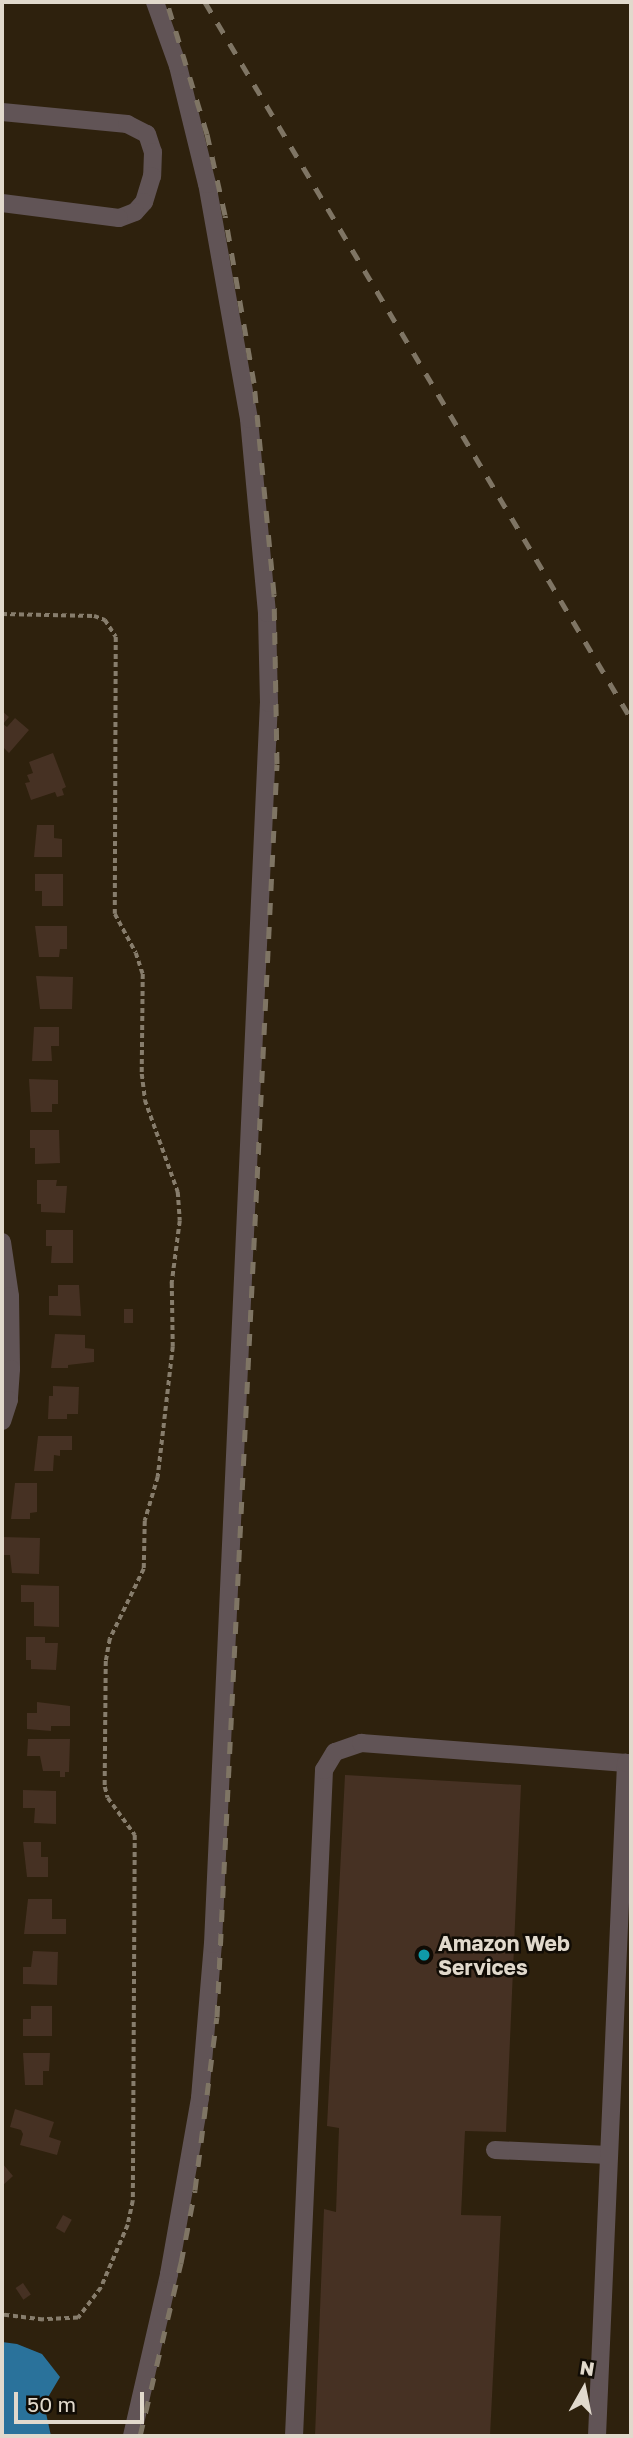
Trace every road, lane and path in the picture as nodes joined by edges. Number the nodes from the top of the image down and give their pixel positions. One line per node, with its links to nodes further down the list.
1 (155, 2): 11 (street)
2 (2, 112): 3 (street)
3 (2, 203)
4 (2, 614): 10 (path)
5 (2, 1242): 6 (street)
6 (2, 1421)
7 (629, 1763): 9 (street); 12 (street)
8 (495, 2150): 9 (street)
9 (609, 2155): 13 (street)
10 (2, 2315)
11 (132, 2436)
12 (294, 2436)
13 (597, 2436)

